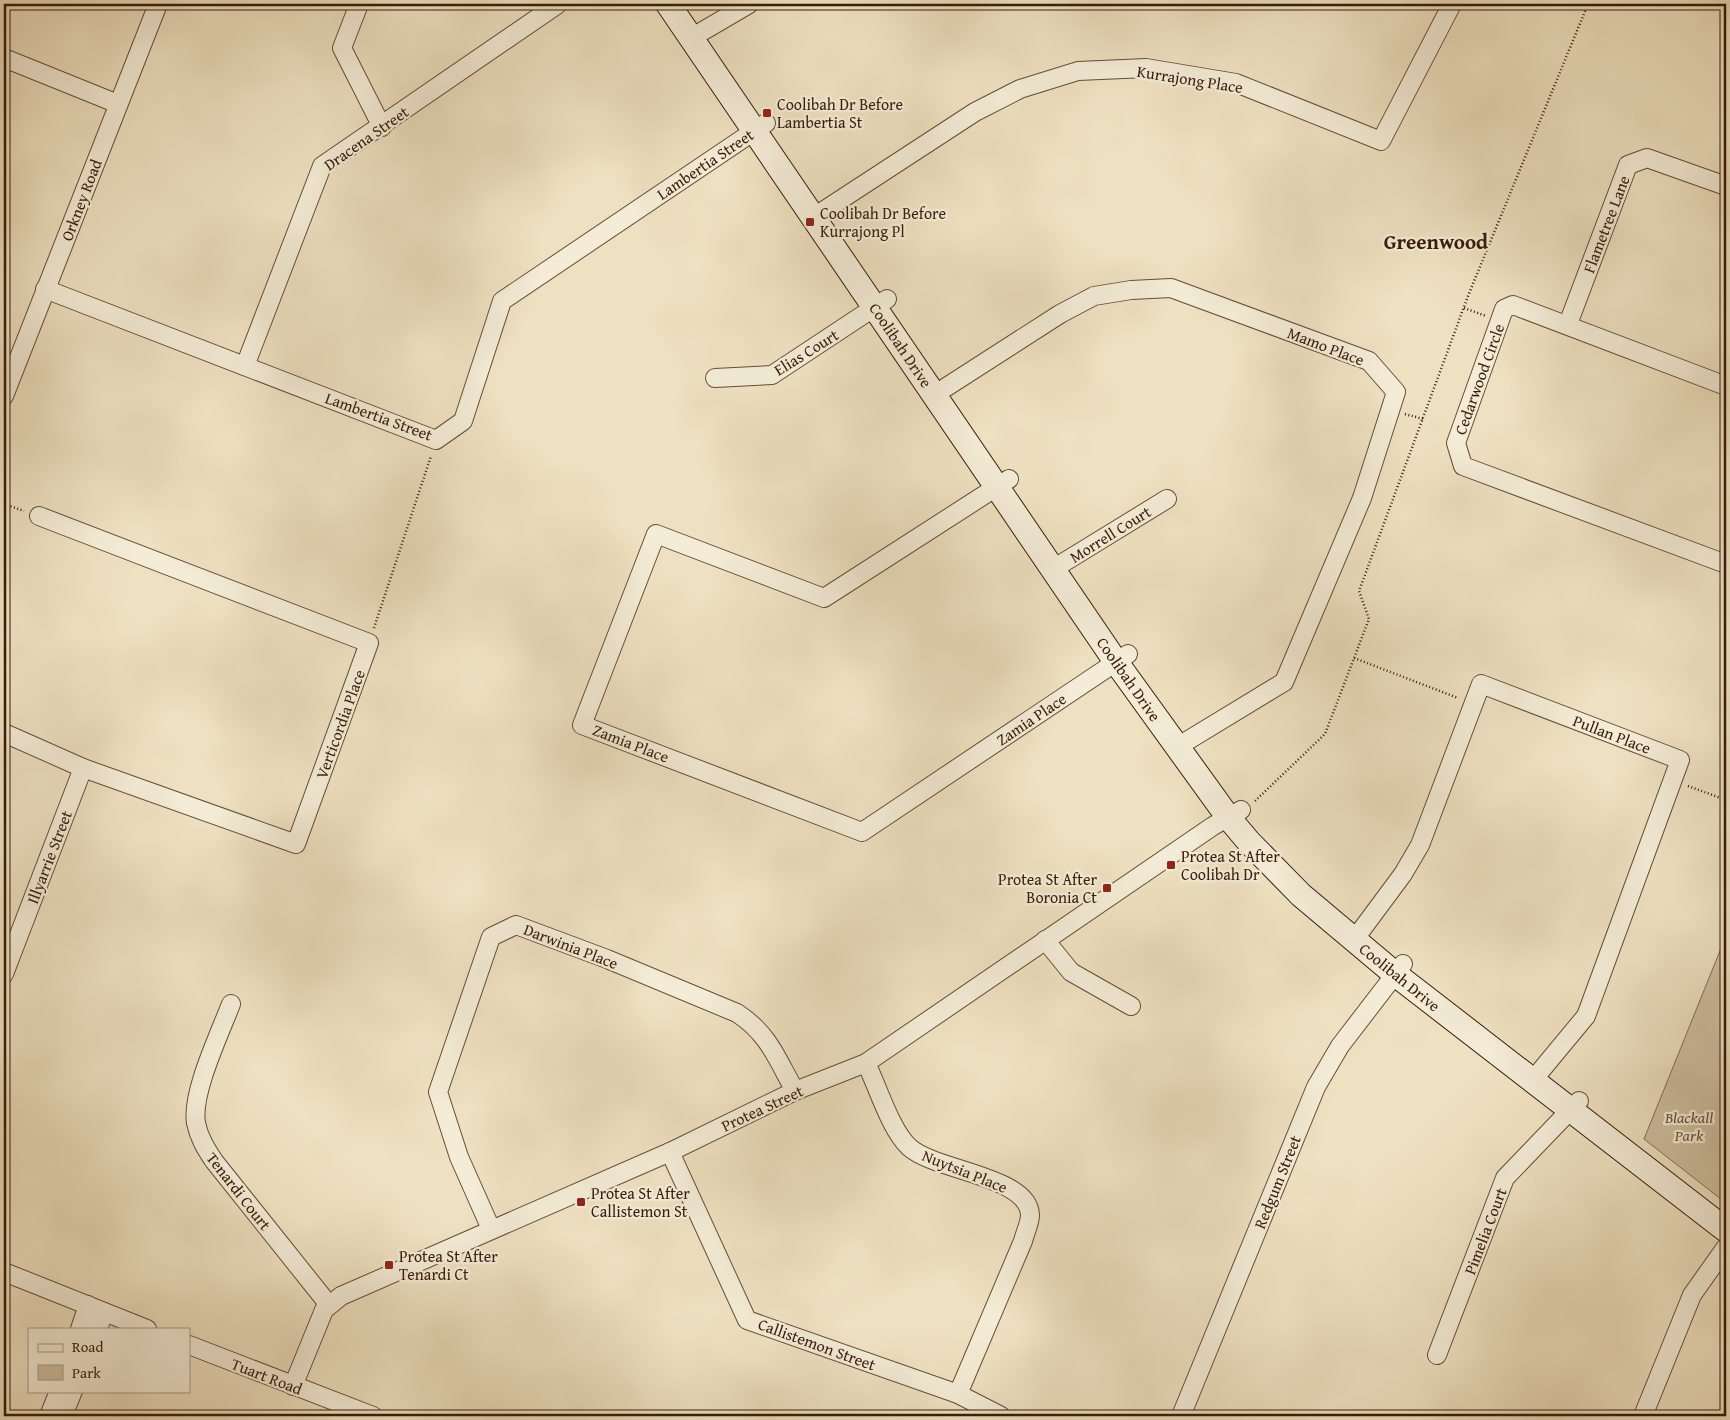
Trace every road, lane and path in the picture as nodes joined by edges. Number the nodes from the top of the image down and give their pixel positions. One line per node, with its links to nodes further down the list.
1 (158, 4): 11 (street, Orkney Road)
2 (359, 4): 12 (street)
3 (558, 4): 12 (street, Dracena Street)
4 (668, 4): 9 (main road, Coolibah Drive)
5 (684, 4): 9 (main road, Coolibah Drive)
6 (749, 4): 9 (street)
7 (1452, 4): 15 (street, Kurrajong Place)
8 (1588, 4): 18 (path)
9 (697, 35): 13 (main road, Coolibah Drive)
10 (4, 58): 11 (street)
11 (118, 104): 16 (street, Orkney Road)
12 (382, 127): 21 (street, Dracena Street)
13 (760, 127): 15 (main road, Coolibah Drive); 26 (street, Lambertia Street)
14 (1726, 186): 20 (street, Flametree Lane)
15 (820, 214): 17 (main road, Coolibah Drive)
16 (46, 289): 21 (street, Lambertia Street); 25 (street, Orkney Road)
17 (881, 303): 22 (street, Elias Court); 24 (main road, Coolibah Drive)
18 (1464, 308): 19 (path); 35 (path)
19 (1500, 322): 20 (street, Cedarwood Circle); 31 (street, Cedarwood Circle)
20 (1568, 324): 23 (street, Cedarwood Circle)
21 (245, 366): 26 (street, Lambertia Street)
22 (715, 378)
23 (1726, 386)
24 (941, 392): 27 (main road, Coolibah Drive); 38 (street, Mamo Place)
25 (4, 396)
26 (436, 440): 33 (path)
27 (1003, 482): 32 (main road, Coolibah Drive); 34 (street, Zamia Place)
28 (1168, 499): 32 (street, Morrell Court)
29 (4, 504): 30 (path)
30 (39, 516): 33 (street)
31 (1726, 564)
32 (1059, 566): 34 (main road, Coolibah Drive)
33 (369, 643): 39 (street, Verticordia Place)
34 (1122, 658): 38 (main road, Coolibah Drive)
35 (1354, 658): 36 (path); 42 (path)
36 (1474, 704): 40 (street, Pullan Place); 43 (street, Pullan Place)
37 (4, 733): 39 (street, Verticordia Place)
38 (1183, 744): 42 (main road, Coolibah Drive)
39 (83, 768): 46 (street, Illyarrie Street)
40 (1673, 780): 41 (path); 50 (street, Pullan Place)
41 (1726, 800)
42 (1234, 814): 43 (main road, Coolibah Drive); 44 (street, Protea Street)
43 (1358, 935): 45 (main road, Coolibah Drive)
44 (1045, 940): 48 (street); 49 (street, Protea Street)
45 (1399, 969): 50 (main road, Coolibah Drive); 75 (street, Redgum Street)
46 (4, 974)
47 (230, 1004): 60 (street, Tenardi Court)
48 (1131, 1006)
49 (866, 1062): 51 (street, Protea Street); 70 (street, Nuytsia Place)
50 (1537, 1075): 52 (main road, Coolibah Drive)
51 (795, 1091): 53 (street, Protea Street); 55 (street, Darwinia Place)
52 (1575, 1105): 54 (main road, Coolibah Drive); 56 (main road, Coolibah Drive); 66 (street, Pimelia Court)
53 (670, 1152): 55 (street, Protea Street); 70 (street, Callistemon Street)
54 (1726, 1215)
55 (491, 1229): 60 (street, Protea Street)
56 (1726, 1230)
57 (1726, 1247): 76 (street)
58 (4, 1272): 59 (street)
59 (88, 1305): 61 (street); 62 (street)
60 (329, 1305): 67 (street, Protea Street)
61 (104, 1312): 63 (street); 64 (street)
62 (80, 1328)
63 (98, 1328)
64 (144, 1328)
65 (190, 1345): 67 (street, Tuart Road)
66 (1438, 1355)
67 (294, 1386): 73 (street, Tuart Road)
68 (59, 1392): 71 (street)
69 (73, 1392): 72 (street)
70 (958, 1394): 74 (street, Callistemon Street)
71 (49, 1416)
72 (64, 1416)
73 (373, 1416)
74 (1002, 1416)
75 (1181, 1416)
76 (1643, 1416)

